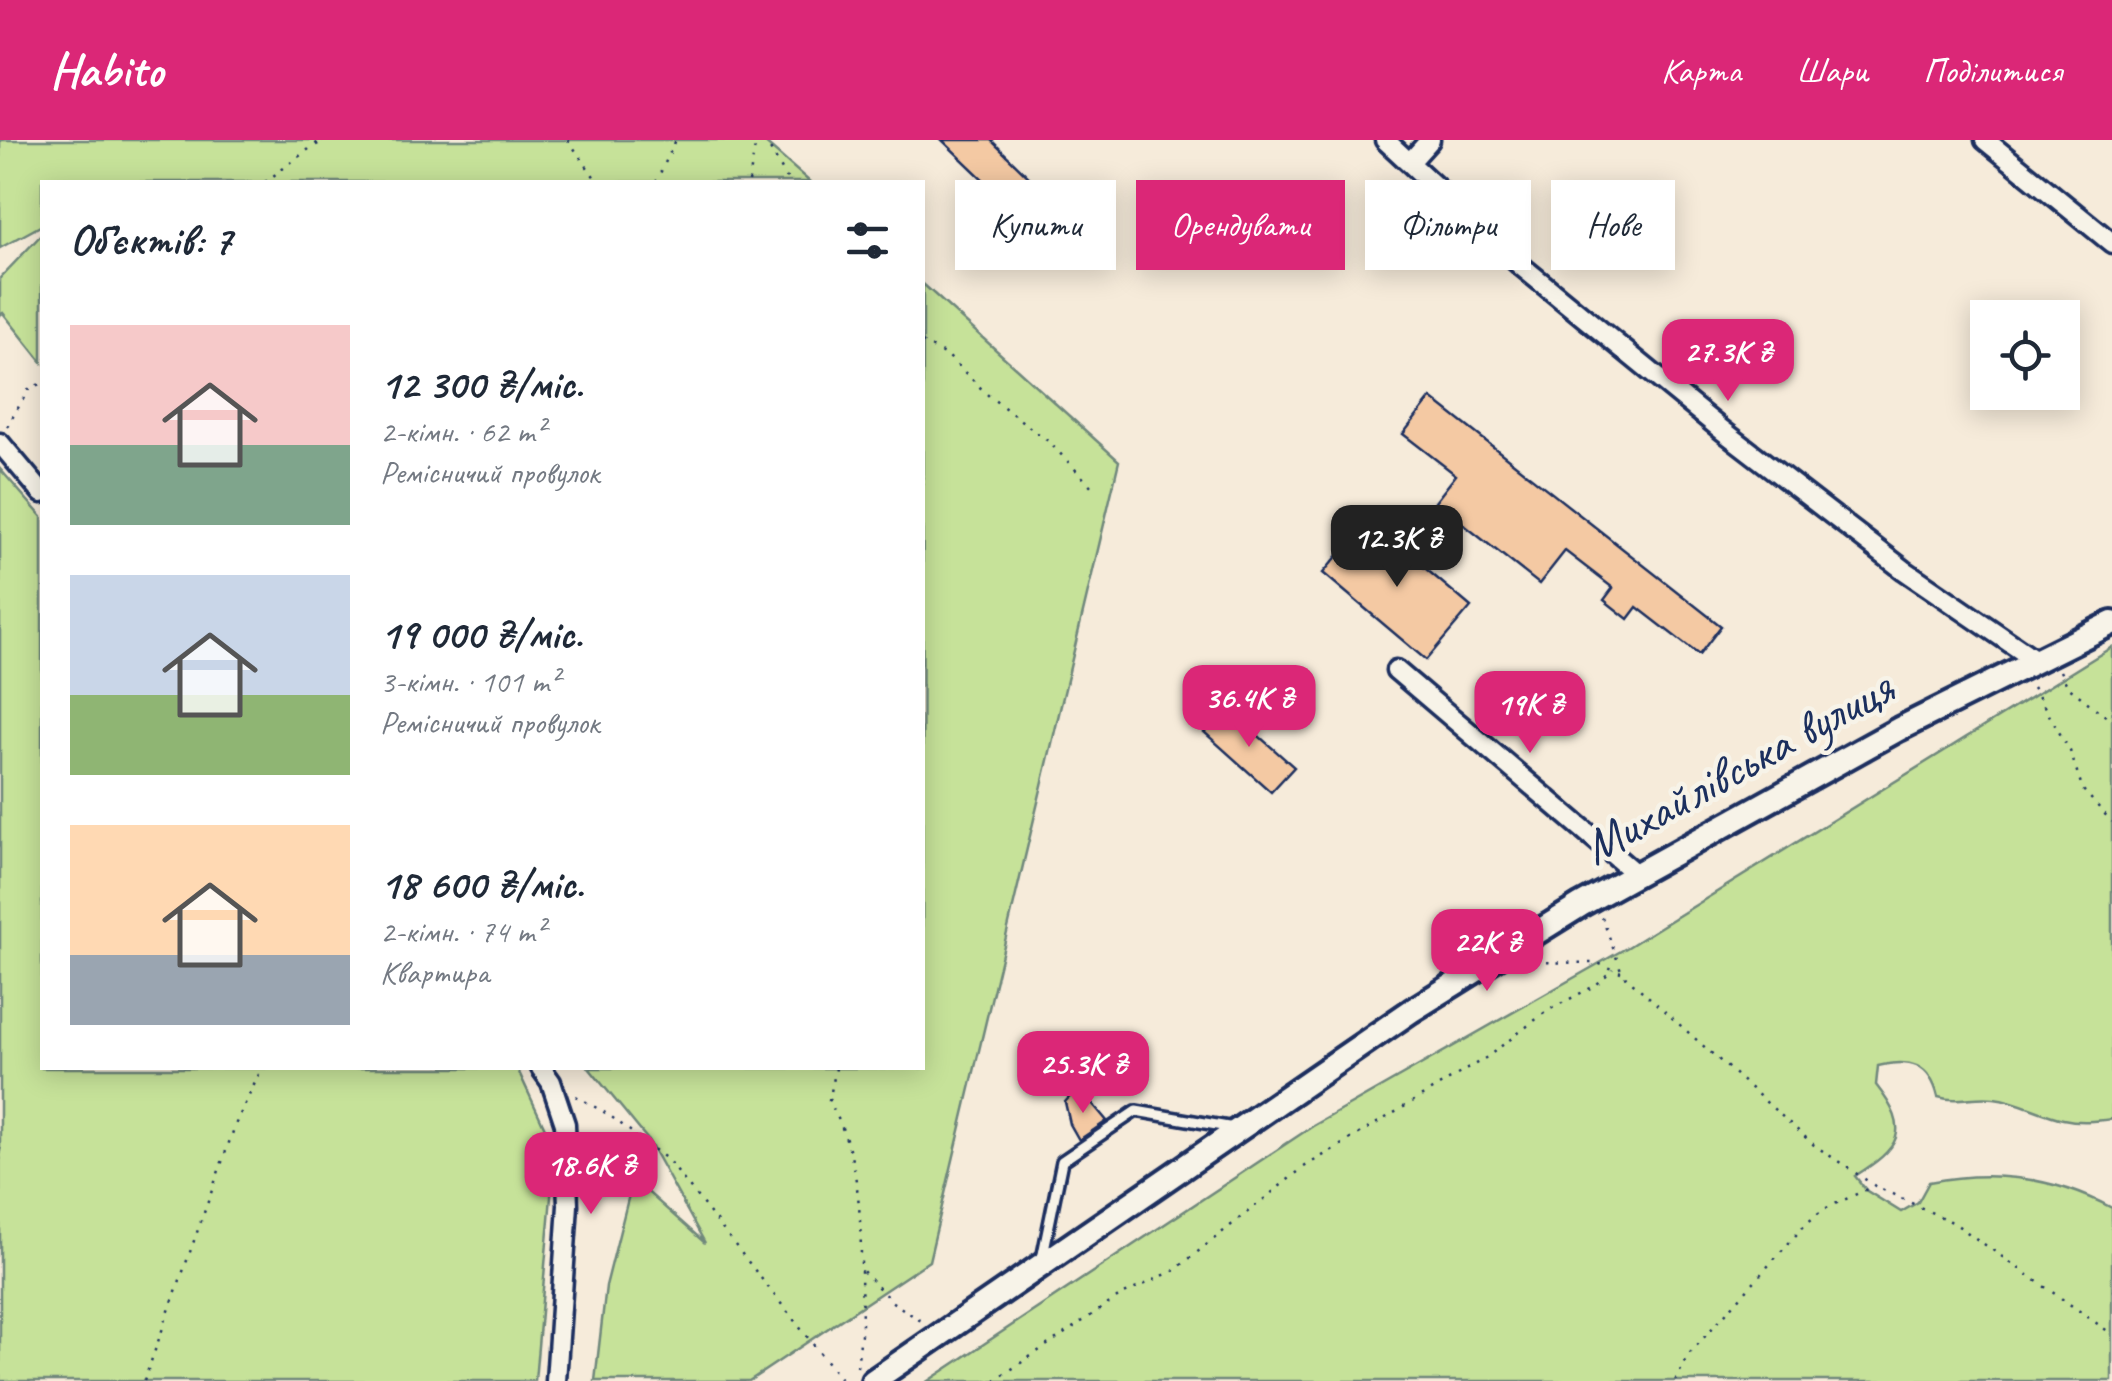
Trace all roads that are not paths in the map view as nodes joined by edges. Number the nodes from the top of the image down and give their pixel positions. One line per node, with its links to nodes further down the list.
1 (1385, 140): 4 (street)
2 (1430, 140): 4 (street)
3 (1985, 140): 5 (street)
4 (1411, 162): 9 (street)
5 (2112, 243)
6 (0, 440): 7 (street)
7 (40, 490)
8 (2112, 623): 9 (main road, Михайлівська вулиця)
9 (2035, 659): 11 (main road, Михайлівська вулиця)
10 (1396, 670): 11 (street)
11 (1638, 875): 13 (main road, Михайлівська вулиця)
12 (546, 1075): 15 (street)
13 (1237, 1128): 14 (main road, Михайлівська вулиця); 14 (lane)
14 (1040, 1266): 16 (main road, Михайлівська вулиця)
15 (556, 1381)
16 (873, 1381)

